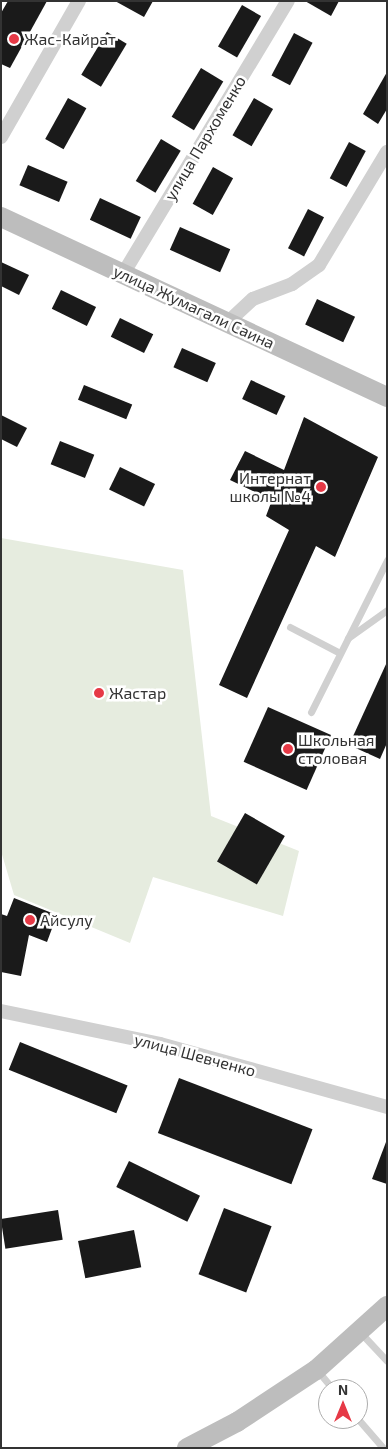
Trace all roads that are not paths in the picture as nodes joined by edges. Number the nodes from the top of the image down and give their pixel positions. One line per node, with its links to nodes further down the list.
1 (79, 1): 3 (street)
2 (288, 1): 6 (street, улица Пархоменко)
3 (1, 137)
4 (387, 152): 7 (street)
5 (1, 217): 6 (street, улица Жумагали Саина)
6 (123, 274): 7 (street, улица Жумагали Саина)
7 (228, 322): 8 (street, улица Жумагали Саина)
8 (387, 397)
9 (387, 560): 12 (lane)
10 (387, 610): 12 (lane)
11 (290, 627): 13 (lane)
12 (346, 640): 13 (lane)
13 (340, 653): 14 (lane)
14 (311, 712)
15 (1, 1011): 16 (street, улица Шевченко)
16 (387, 1107)
17 (387, 1306): 18 (street)
18 (359, 1331): 19 (lane); 20 (street)
19 (387, 1361)
20 (316, 1370): 21 (lane); 23 (street)
21 (324, 1379)
22 (367, 1429): 24 (lane)
23 (187, 1448)
24 (383, 1448)

